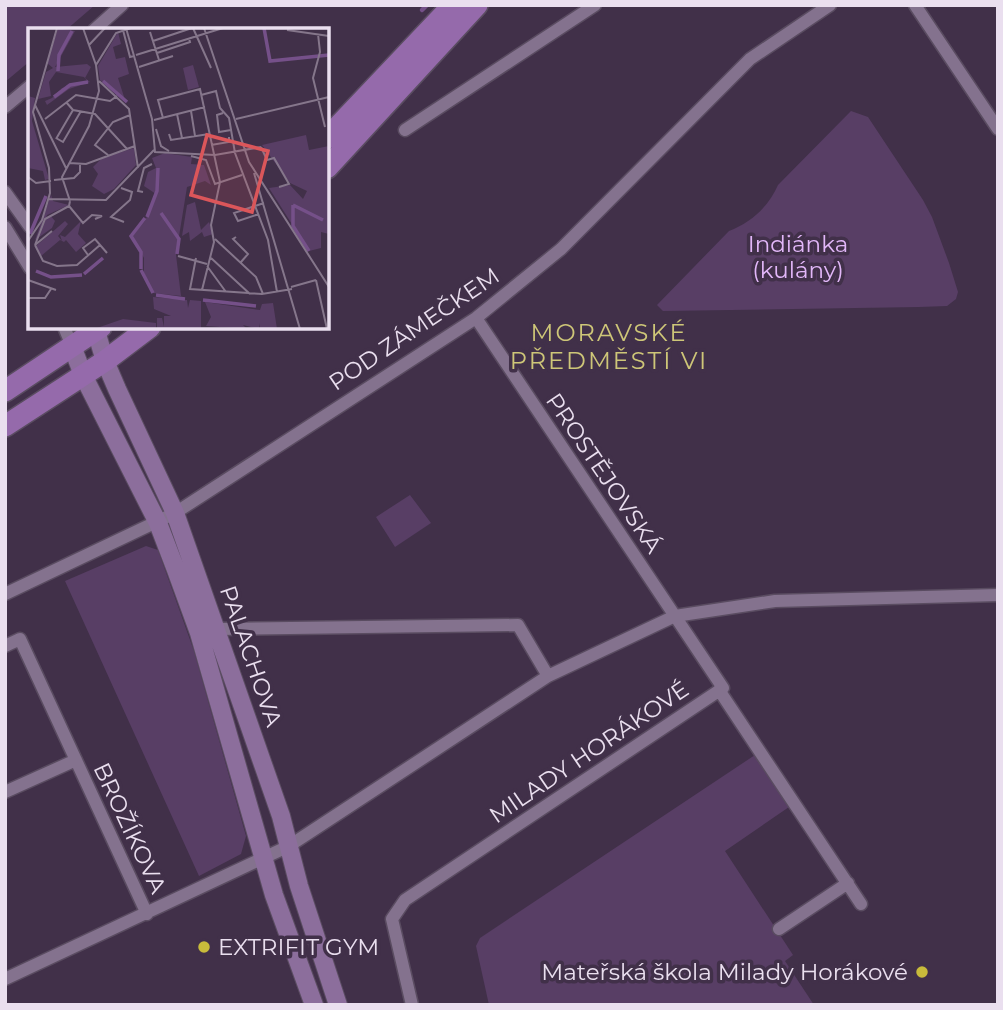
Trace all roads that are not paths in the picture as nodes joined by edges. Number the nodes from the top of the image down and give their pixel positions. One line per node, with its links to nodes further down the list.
1 (122, 5): 7 (street)
2 (453, 5): 12 (main road)
3 (477, 5): 13 (main road)
4 (595, 5): 10 (street)
5 (830, 5): 18 (street, POD ZÁMEČKEM)
6 (915, 5): 11 (street)
7 (96, 28)
8 (28, 88): 9 (street)
9 (5, 107)
10 (405, 130)
11 (998, 130)
12 (329, 136)
13 (329, 166)
14 (5, 192): 15 (street)
15 (28, 224)
16 (5, 227): 17 (street)
17 (28, 265)
18 (475, 318): 26 (street, POD ZÁMEČKEM); 30 (street, PROSTĚJOVSKÁ)
19 (97, 329): 21 (main road); 22 (street, PALACHOVA)
20 (147, 329): 22 (main road)
21 (68, 337): 23 (street, PALACHOVA); 24 (main road)
22 (104, 361): 23 (main road); 26 (street, PALACHOVA)
23 (83, 375): 25 (main road); 27 (street, PALACHOVA)
24 (5, 391)
25 (5, 426)
26 (175, 513): 27 (street, POD ZÁMEČKEM); 31 (street, PALACHOVA)
27 (158, 523): 28 (street, POD ZÁMEČKEM); 38 (street, PALACHOVA)
28 (5, 594)
29 (998, 595): 30 (street)
30 (675, 616): 33 (street); 34 (street, MILADY HORÁKOVÉ)
31 (215, 629): 33 (street); 37 (street, PALACHOVA)
32 (5, 646): 35 (street, BROŽÍKOVA)
33 (548, 676): 37 (street)
34 (719, 690): 39 (street); 46 (street, MILADY HORÁKOVÉ)
35 (76, 760): 36 (street, BROŽÍKOVA); 41 (street, BROŽÍKOVA)
36 (5, 792)
37 (289, 846): 38 (street); 45 (street, PALACHOVA)
38 (265, 859): 41 (street, BROŽÍKOVA); 44 (street, PALACHOVA)
39 (848, 883): 40 (street); 42 (street)
40 (861, 904)
41 (147, 914): 43 (street, BROŽÍKOVA)
42 (779, 929)
43 (5, 979)
44 (314, 1005)
45 (338, 1005)
46 (412, 1005)

